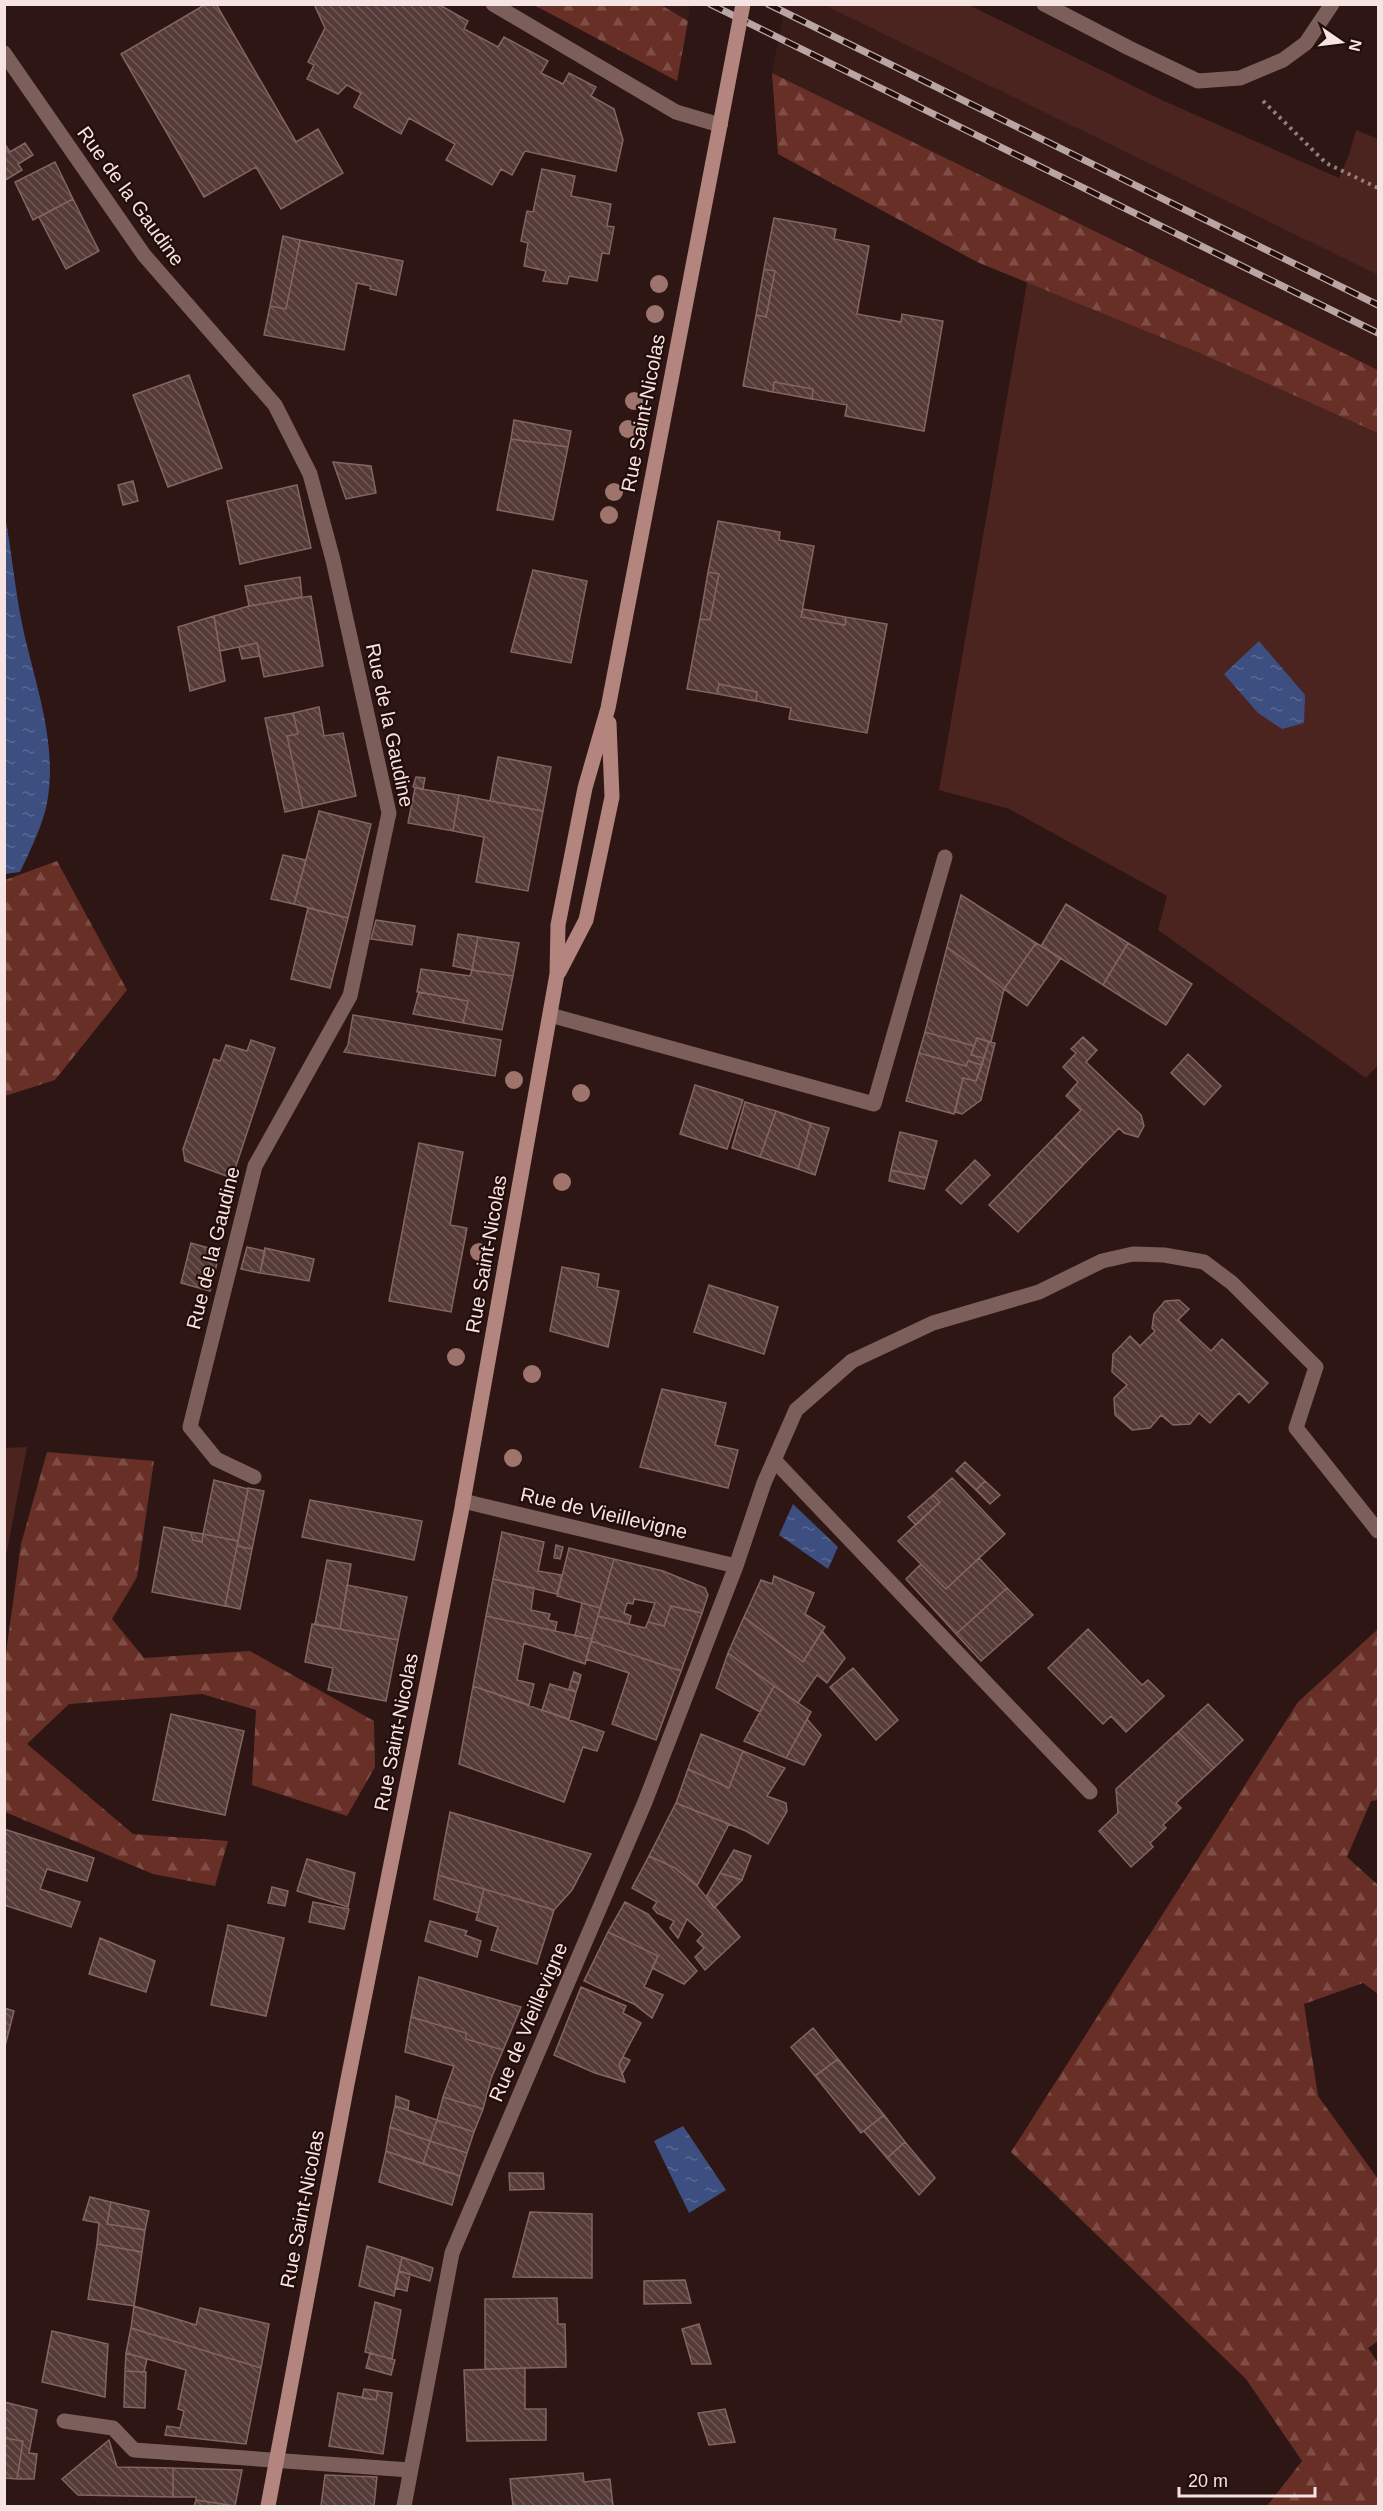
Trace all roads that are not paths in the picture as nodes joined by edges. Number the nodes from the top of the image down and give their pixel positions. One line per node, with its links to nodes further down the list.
1 (493, 4): 6 (street)
2 (743, 4): 6 (main road, Rue Saint-Nicolas, bridge)
3 (1044, 4): 4 (street)
4 (1332, 4)
5 (4, 53): 12 (street, Rue de la Gaudine)
6 (720, 125): 7 (main road, Rue Saint-Nicolas)
7 (608, 708): 9 (main road, Rue Saint-Nicolas); 9 (main road, Rue Saint-Nicolas)
8 (945, 856): 10 (street)
9 (557, 974): 10 (main road, Rue Saint-Nicolas)
10 (550, 1015): 13 (main road, Rue Saint-Nicolas)
11 (774, 1460): 14 (street, Rue de Vieillevigne); 15 (street, Rue de Vieillevigne); 16 (street)
12 (254, 1477)
13 (463, 1501): 15 (street, Rue de Vieillevigne); 18 (main road, Rue Saint-Nicolas)
14 (1378, 1531)
15 (736, 1566): 19 (street, Rue de Vieillevigne)
16 (1090, 1792)
17 (64, 2421): 18 (street)
18 (278, 2459): 19 (street); 20 (main road, Rue Saint-Nicolas)
19 (410, 2470): 21 (street, Rue de Vieillevigne)
20 (271, 2503)
21 (404, 2506)

